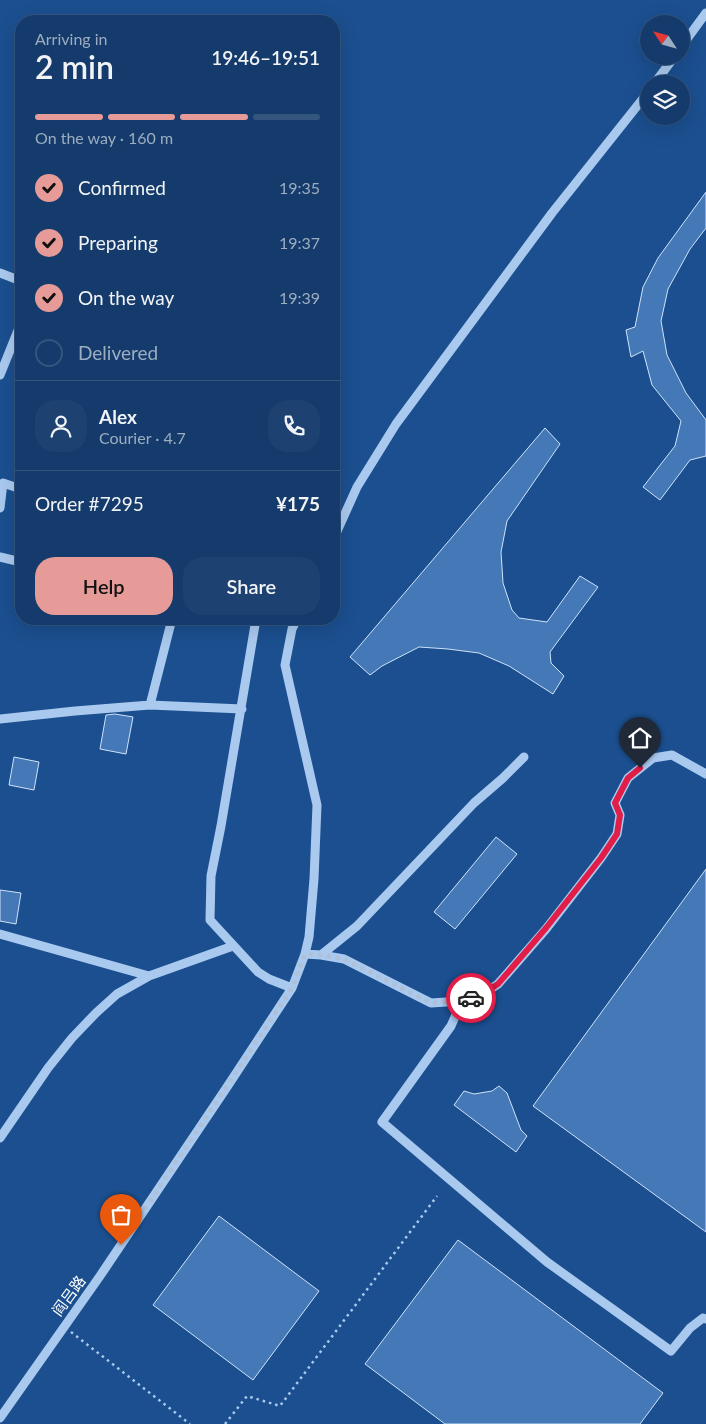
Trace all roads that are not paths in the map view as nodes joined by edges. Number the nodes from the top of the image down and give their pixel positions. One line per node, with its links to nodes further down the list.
1 (706, 13): 2 (street)
2 (690, 35)
3 (640, 101): 11 (street)
4 (0, 273): 5 (street)
5 (15, 279)
6 (15, 338): 7 (street)
7 (0, 375)
8 (2, 479): 9 (street); 10 (street)
9 (15, 485)
10 (0, 508)
11 (340, 525)
12 (0, 557): 13 (street)
13 (15, 561)
14 (170, 625): 17 (street)
15 (255, 625): 18 (street)
16 (294, 625): 24 (street, 阎吕路)
17 (150, 705): 18 (street); 19 (street)
18 (242, 708): 23 (street)
19 (0, 719)
20 (524, 757): 25 (street)
21 (706, 774): 28 (street)
22 (0, 934): 26 (street)
23 (236, 949): 26 (street); 27 (street)
24 (305, 954): 25 (street); 27 (street, 阎吕路)
25 (321, 955): 28 (street)
26 (149, 976): 29 (street)
27 (292, 988): 31 (street, 阎吕路)
28 (462, 1001): 30 (street)
29 (0, 1138)
30 (706, 1319)
31 (0, 1418)

